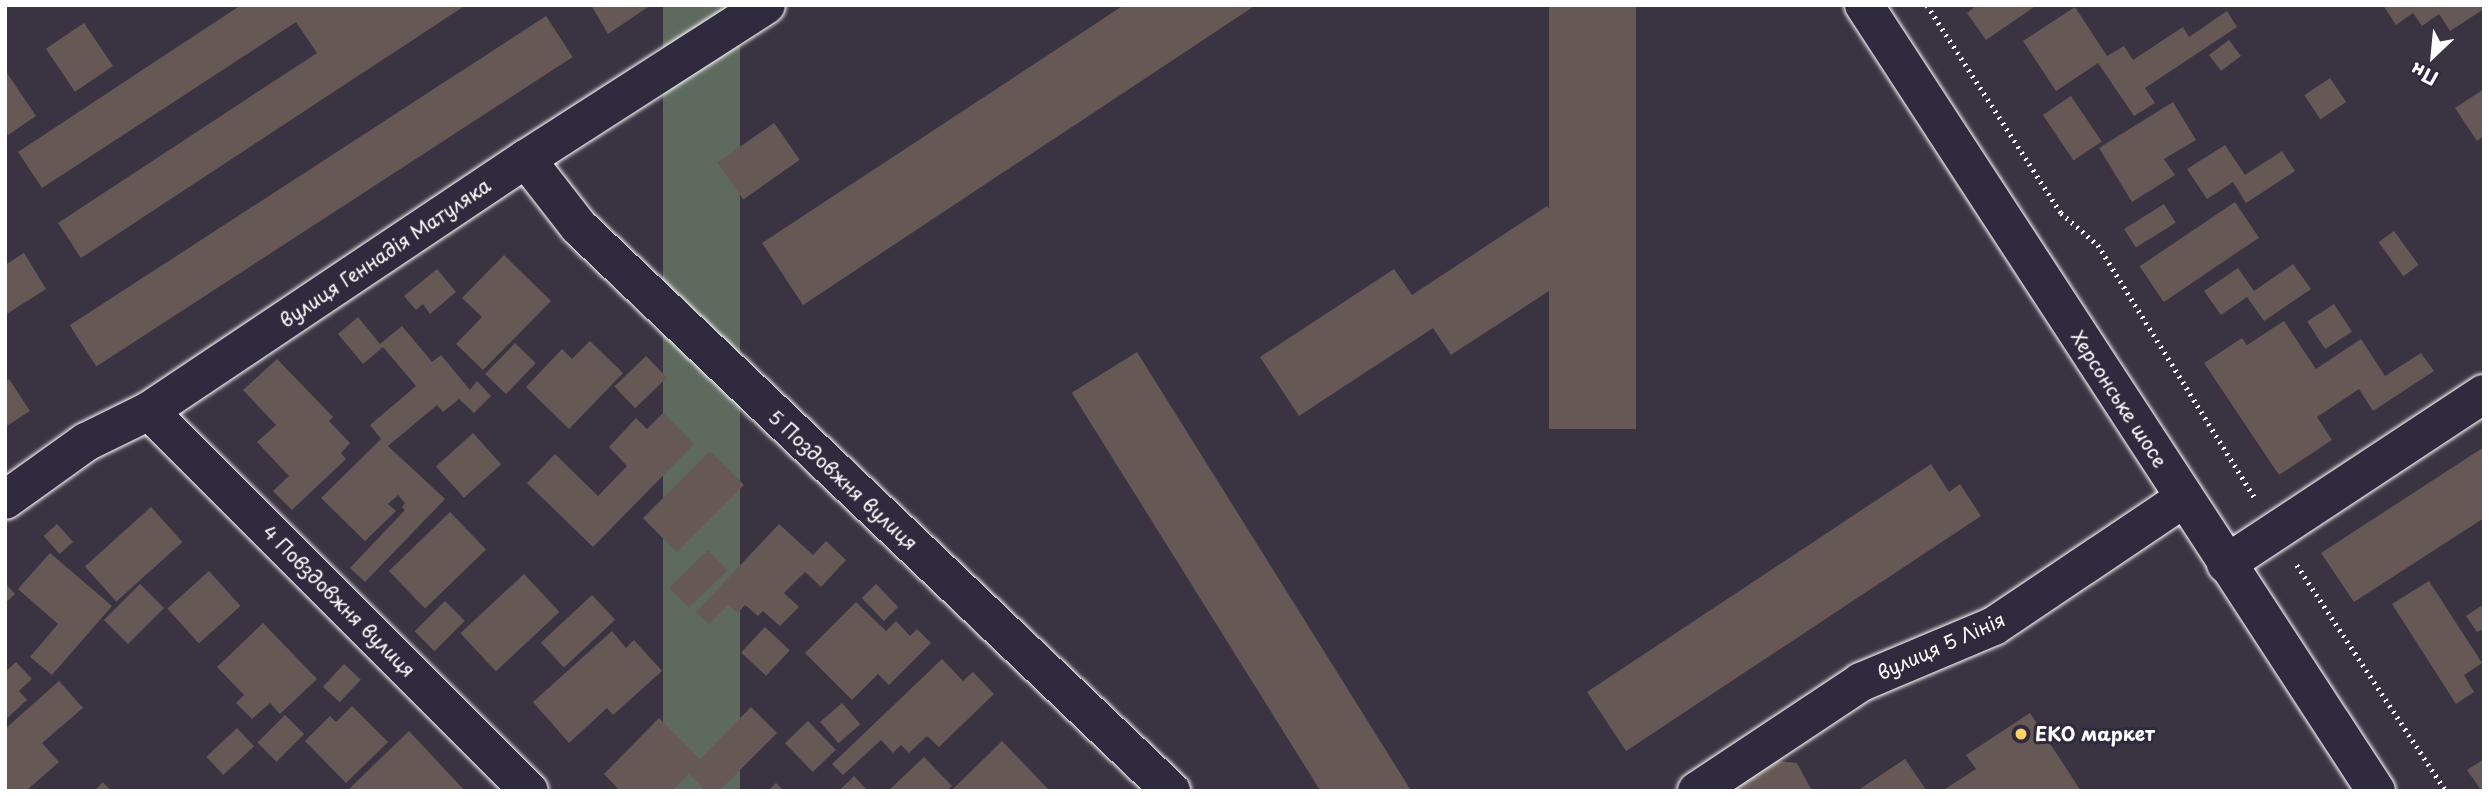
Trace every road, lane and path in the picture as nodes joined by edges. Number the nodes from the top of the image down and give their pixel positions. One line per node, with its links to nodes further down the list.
1 (766, 5): 4 (street, вулиця Геннадія Матуляка)
2 (1864, 5): 7 (street, Херсонське шосе)
3 (1927, 5): 9 (path)
4 (526, 159): 6 (street, вулиця Геннадія Матуляка); 12 (street, 5 Поздовжня вулиця)
5 (2484, 394): 9 (street)
6 (149, 411): 8 (street, вулиця Геннадія Матуляка); 11 (street, 4 Повздовжня вулиця)
7 (2183, 499): 10 (street, Херсонське шосе); 13 (street, вулиця 5 Лінія)
8 (5, 500)
9 (2274, 530): 10 (street); 15 (path)
10 (2226, 564): 14 (street, Херсонське шосе)
11 (529, 791)
12 (1171, 791)
13 (1697, 791)
14 (2376, 791)
15 (2446, 791)

